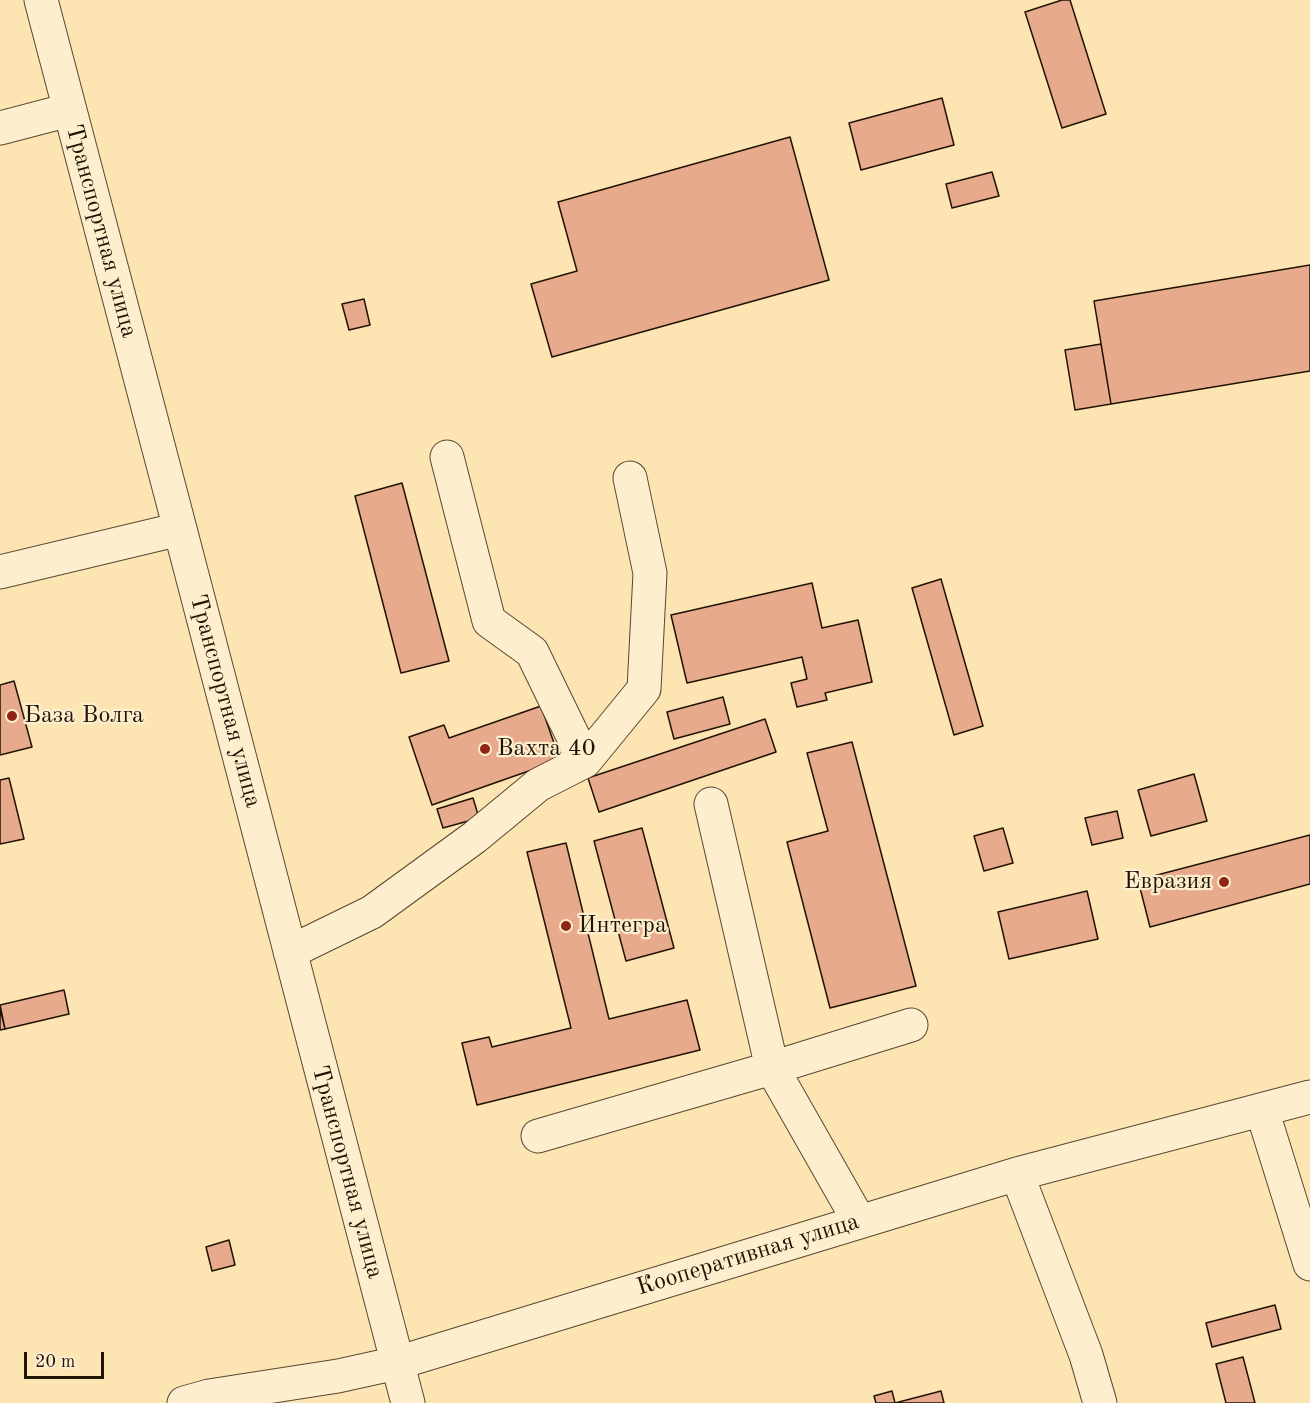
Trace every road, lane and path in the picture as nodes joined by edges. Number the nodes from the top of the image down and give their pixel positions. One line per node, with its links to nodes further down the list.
1 (41, 0): 2 (street, Транспортная улица)
2 (69, 111): 3 (street); 6 (street, Транспортная улица)
3 (0, 128)
4 (447, 458): 8 (street)
5 (630, 478): 8 (street)
6 (180, 529): 7 (street); 10 (street, Транспортная улица)
7 (0, 572)
8 (585, 761): 10 (street)
9 (711, 804): 12 (street)
10 (290, 952): 19 (street, Транспортная улица)
11 (911, 1025): 12 (street)
12 (772, 1068): 15 (street); 17 (street)
13 (1310, 1097): 14 (street, Кооперативная улица)
14 (1262, 1110): 16 (street, Кооперативная улица); 18 (street)
15 (538, 1136)
16 (1017, 1174): 17 (street, Кооперативная улица); 22 (street)
17 (859, 1221): 19 (street, Кооперативная улица)
18 (1310, 1264)
19 (397, 1363): 20 (street, Кооперативная улица); 21 (street, Транспортная улица)
20 (184, 1403)
21 (408, 1403)
22 (1100, 1403)

